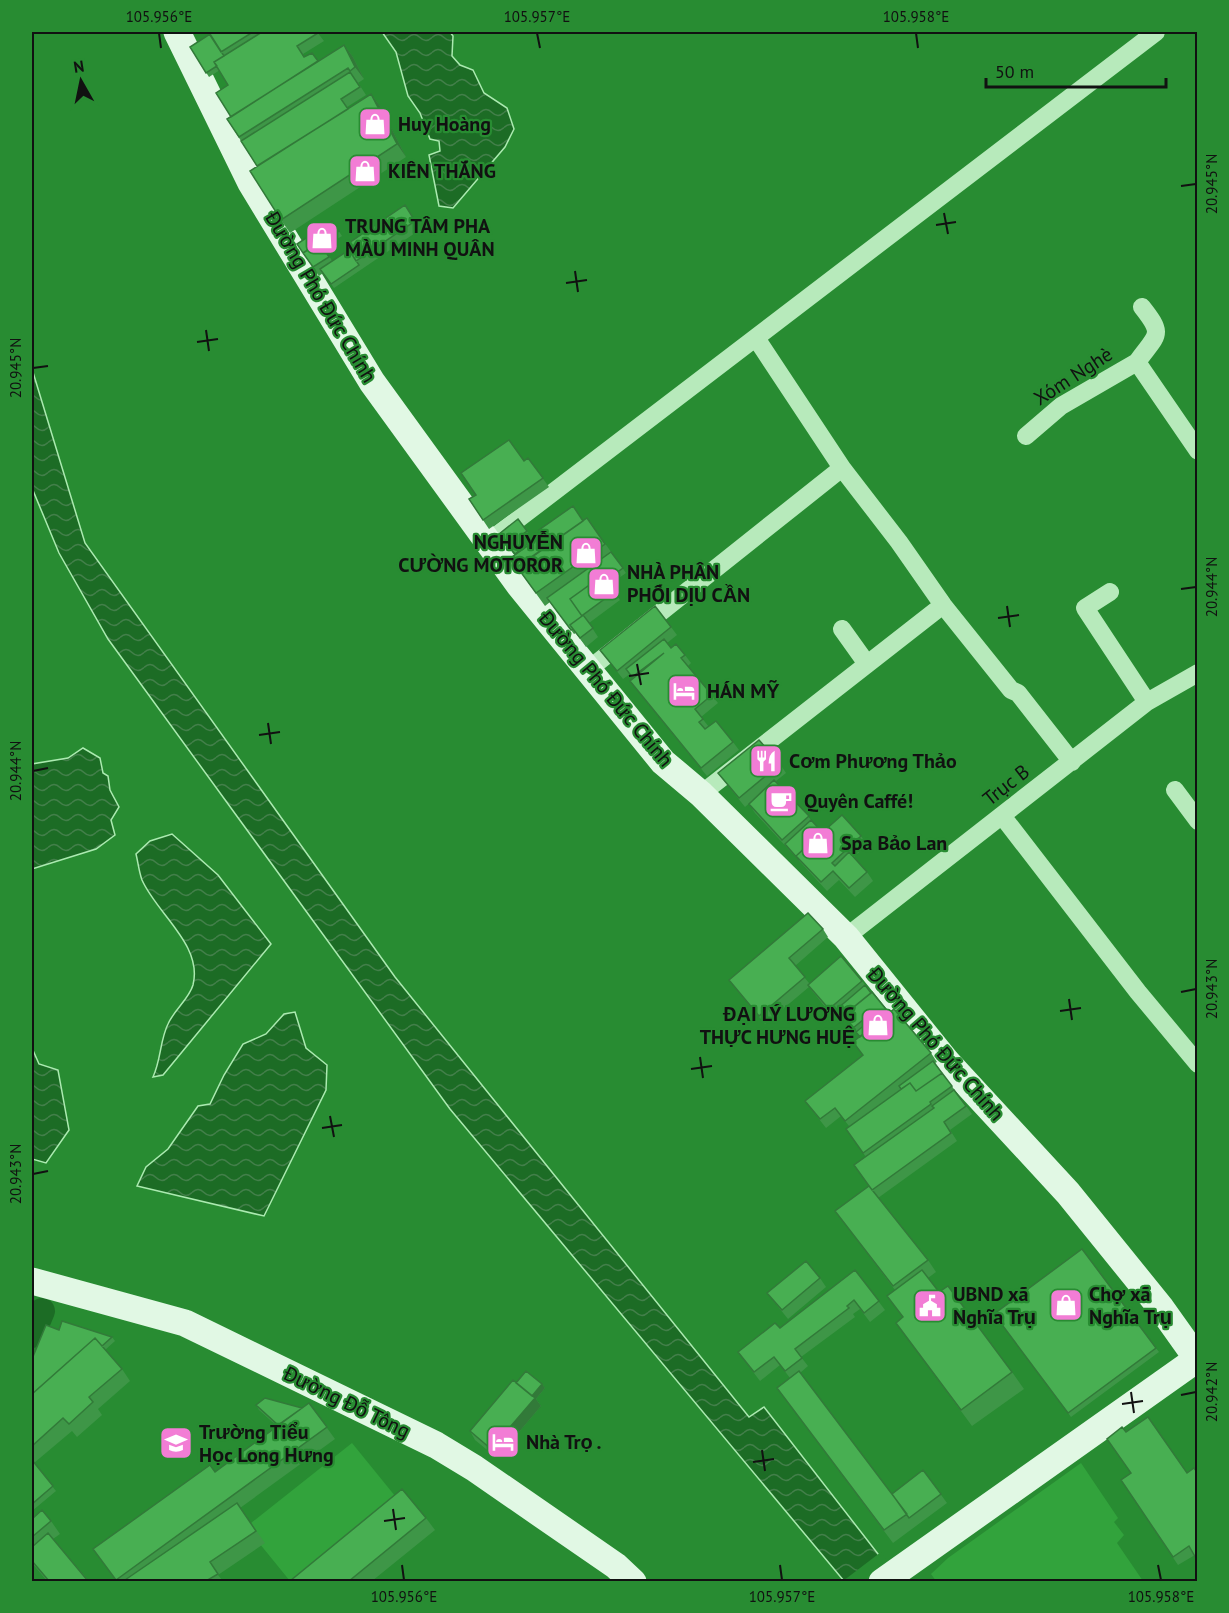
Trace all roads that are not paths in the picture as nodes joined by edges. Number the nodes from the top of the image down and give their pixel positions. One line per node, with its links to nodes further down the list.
1 (177, 32): 10 (main road, Đường Phó Đức Chính)
2 (1156, 32): 4 (street)
3 (1142, 307): 5 (street)
4 (756, 338): 9 (street); 10 (street)
5 (1137, 362): 6 (street, Xóm Nghè); 7 (street, Xóm Nghè)
6 (1191, 426): 8 (street, Xóm Nghè)
7 (1026, 436)
8 (1197, 451)
9 (842, 468): 12 (street); 15 (street)
10 (488, 542): 15 (main road, Đường Phó Đức Chính)
11 (1110, 592): 17 (street)
12 (943, 604): 14 (street); 18 (street)
13 (842, 629): 14 (street)
14 (867, 664): 20 (street)
15 (588, 670): 20 (main road, Đường Phó Đức Chính)
16 (1197, 673): 17 (street, Trục B)
17 (1147, 702): 18 (street, Trục B)
18 (1072, 762): 21 (street, Trục B)
19 (1175, 790): 22 (street)
20 (700, 794): 23 (main road, Đường Phó Đức Chính)
21 (1003, 816): 23 (street, Trục B); 24 (street)
22 (1197, 821)
23 (846, 937): 26 (main road, Đường Phó Đức Chính)
24 (1197, 1064)
25 (32, 1282): 27 (main road, Đường Đỗ Tông)
26 (1197, 1359): 28 (main road)
27 (633, 1581)
28 (882, 1581)

